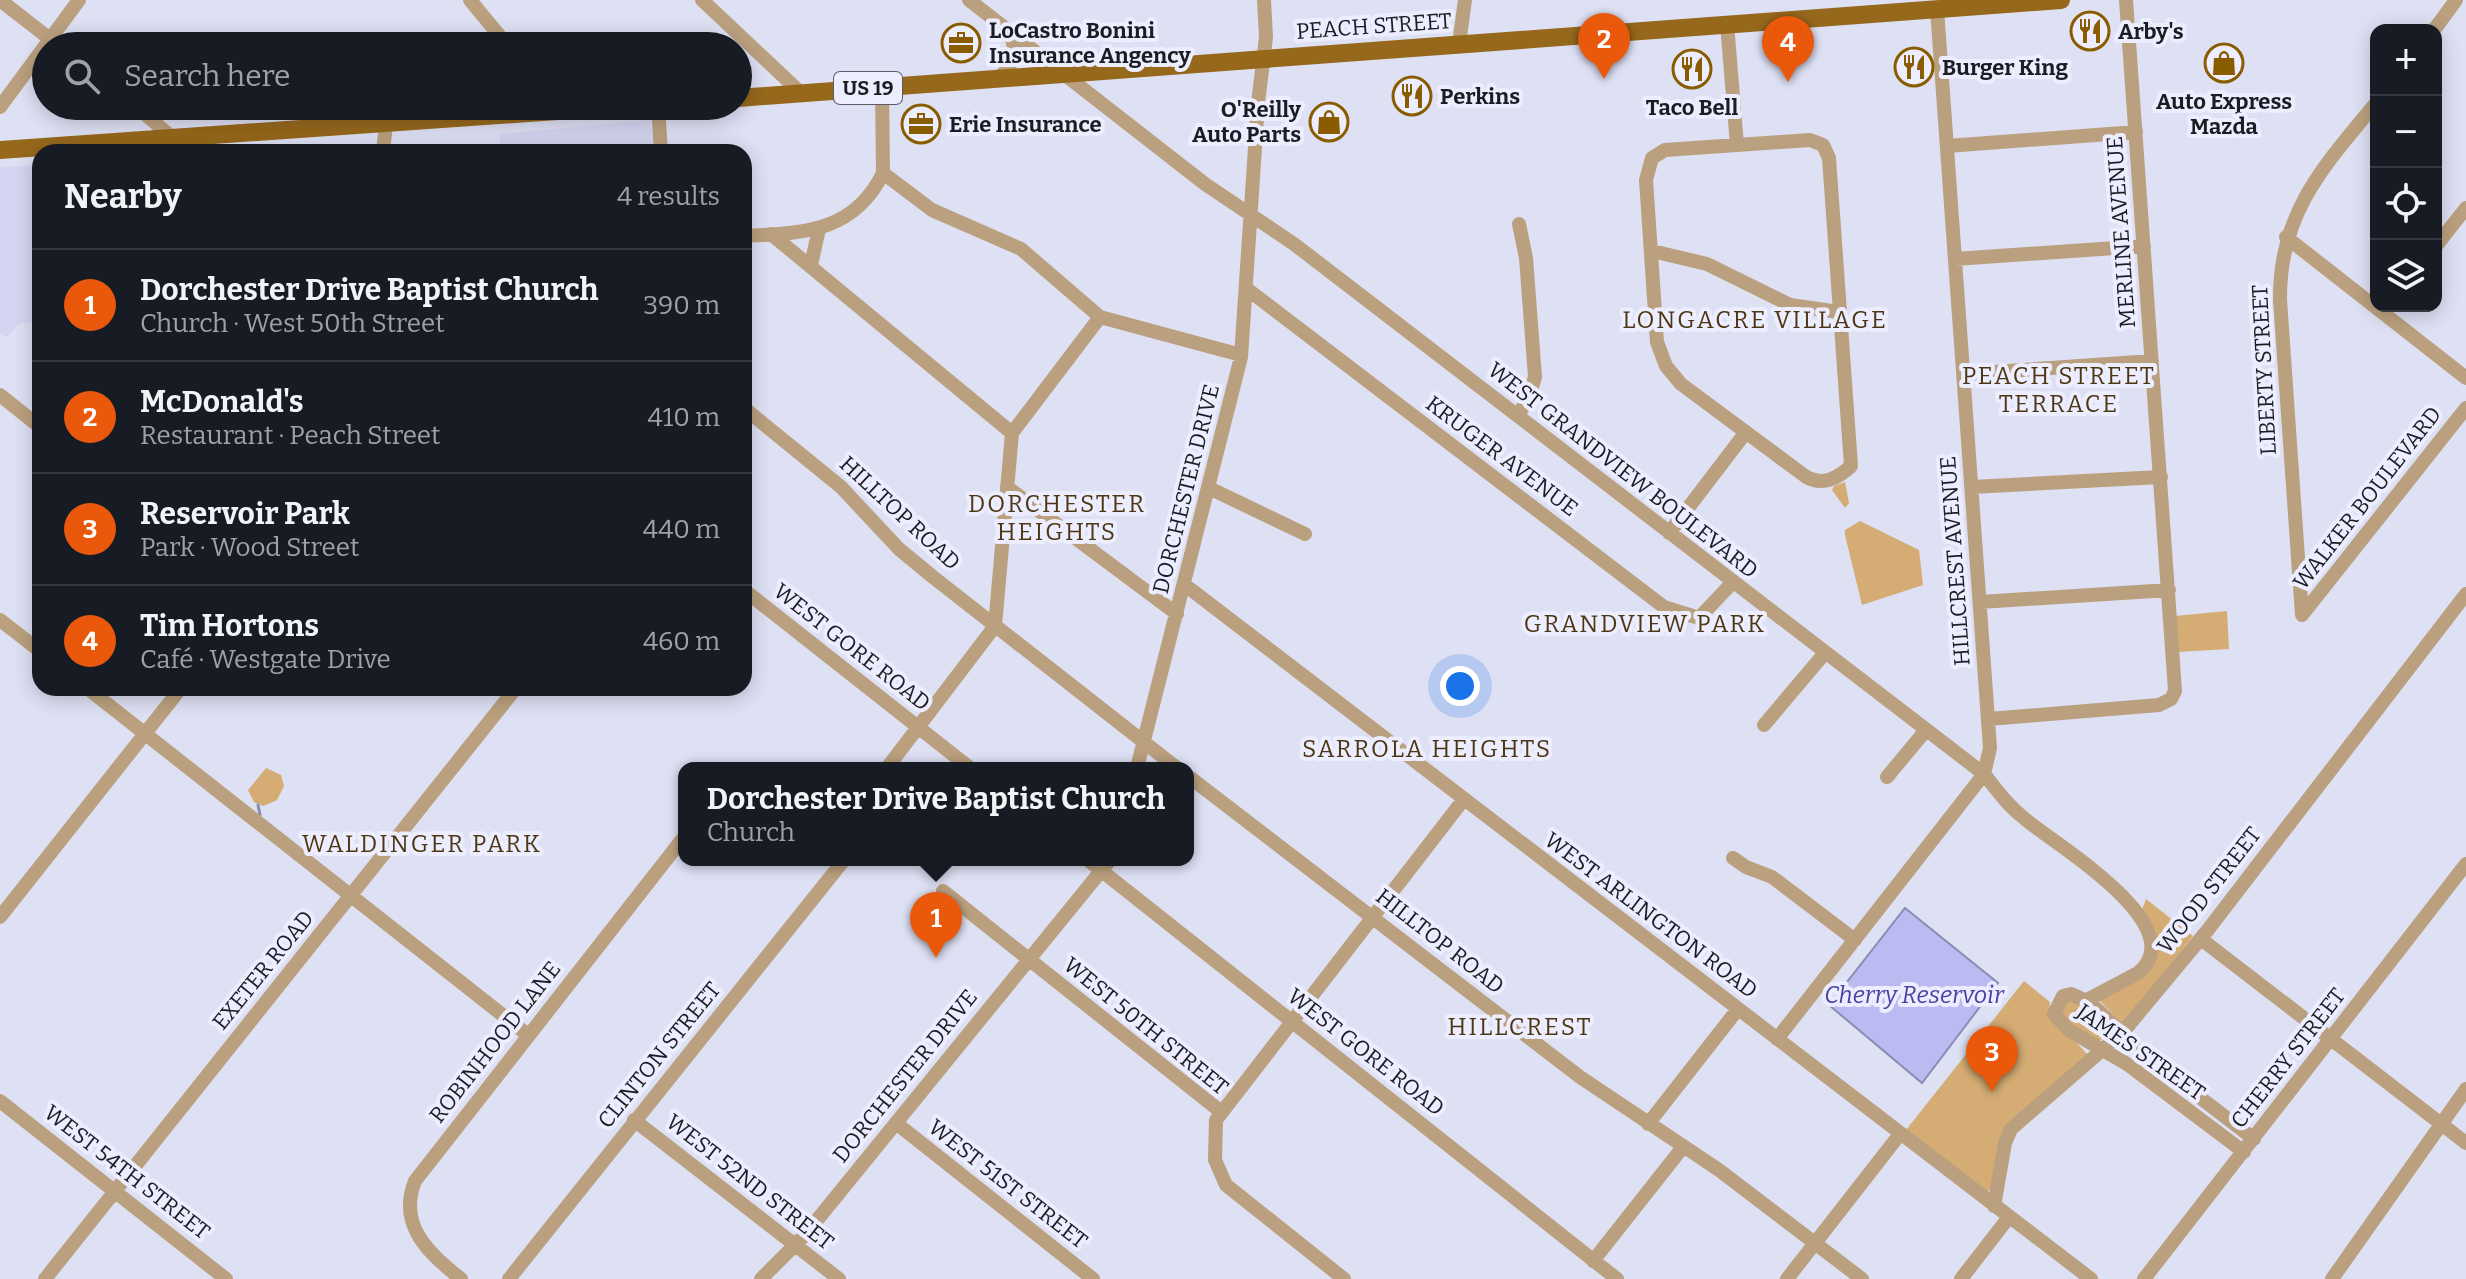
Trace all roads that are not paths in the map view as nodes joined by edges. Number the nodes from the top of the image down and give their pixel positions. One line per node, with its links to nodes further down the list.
1 (0, 0): 17 (street)
2 (79, 0): 18 (street)
3 (470, 0): 19 (street)
4 (702, 0): 20 (street)
5 (969, 0): 16 (street, WEST GRANDVIEW BOULEVARD)
6 (1264, 0): 23 (street, DORCHESTER DRIVE)
7 (1465, 0): 21 (street)
8 (2061, 0): 11 (main road, PEACH STREET / US 19)
9 (2126, 0): 36 (street, MERLINE AVENUE)
10 (2456, 0): 15 (street)
11 (2038, 1): 12 (main road, PEACH STREET / US 19)
12 (2003, 2): 13 (main road, PEACH STREET / US 19)
13 (1937, 9): 14 (main road, PEACH STREET / US 19); 43 (street, HILLCREST AVENUE)
14 (1727, 24): 21 (main road, PEACH STREET / US 19); 42 (street)
15 (2438, 24)
16 (1008, 30): 25 (street, WEST GRANDVIEW BOULEVARD); 26 (street)
17 (42, 32)
18 (61, 32)
19 (496, 32)
20 (736, 32)
21 (1459, 44): 23 (main road, PEACH STREET / US 19)
22 (752, 47): 28 (street)
23 (1262, 59): 25 (main road, PEACH STREET / US 19); 48 (street, DORCHESTER DRIVE)
24 (32, 69): 30 (street)
25 (1064, 74): 26 (main road, PEACH STREET / US 19); 48 (street, WEST GRANDVIEW BOULEVARD)
26 (998, 78): 27 (main road, PEACH STREET / US 19)
27 (882, 87): 28 (main road, PEACH STREET / US 19); 46 (street)
28 (801, 93): 29 (main road, PEACH STREET / US 19)
29 (752, 97)
30 (0, 107)
31 (2370, 111): 53 (street, LIBERTY STREET)
32 (152, 120): 37 (street)
33 (429, 120): 35 (main road)
34 (659, 120): 41 (street)
35 (386, 124): 37 (main road); 40 (street)
36 (2136, 132): 43 (street); 55 (street, MERLINE AVENUE)
37 (174, 138): 38 (main road); 39 (street)
38 (87, 144)
39 (181, 144)
40 (384, 144)
41 (660, 144)
42 (1737, 145): 56 (street); 61 (street)
43 (1947, 146): 57 (street, HILLCREST AVENUE)
44 (32, 148): 45 (main road)
45 (0, 150)
46 (883, 173): 50 (street); 63 (street)
47 (2466, 208): 54 (street)
48 (1252, 216): 59 (street, DORCHESTER DRIVE); 71 (street, WEST GRANDVIEW BOULEVARD)
49 (1519, 224): 71 (street)
50 (819, 229): 51 (street); 58 (street)
51 (771, 234): 52 (street); 58 (street)
52 (752, 235)
53 (2286, 237): 60 (street); 88 (street, LIBERTY STREET)
54 (2441, 240)
55 (2144, 246): 57 (street); 65 (street, MERLINE AVENUE)
56 (1652, 251): 61 (street); 73 (street)
57 (1955, 259): 66 (street, HILLCREST AVENUE)
58 (811, 265): 74 (street)
59 (1247, 289): 64 (street, DORCHESTER DRIVE); 81 (street, KRUGER AVENUE)
60 (2370, 298)
61 (1839, 312): 73 (street)
62 (2389, 312): 67 (street)
63 (1100, 317): 64 (street); 74 (street)
64 (1241, 355): 78 (street, DORCHESTER DRIVE)
65 (2152, 361): 66 (street); 75 (street, MERLINE AVENUE)
66 (1964, 374): 77 (street, HILLCREST AVENUE)
67 (2466, 378)
68 (0, 395): 72 (street)
69 (2466, 408): 88 (street, WALKER BOULEVARD)
70 (752, 415): 90 (street, HILLTOP ROAD)
71 (1518, 415): 79 (street, WEST GRANDVIEW BOULEVARD)
72 (32, 421)
73 (1746, 432): 79 (street)
74 (1012, 433): 76 (street)
75 (2161, 477): 77 (street); 83 (street, MERLINE AVENUE)
76 (1007, 487): 87 (street); 90 (street)
77 (1972, 487): 86 (street, HILLCREST AVENUE)
78 (1209, 488): 80 (street); 82 (street, DORCHESTER DRIVE)
79 (1669, 533): 81 (street, WEST GRANDVIEW BOULEVARD)
80 (1305, 534)
81 (1732, 583): 92 (street, WEST GRANDVIEW BOULEVARD)
82 (1185, 585): 87 (street, DORCHESTER DRIVE); 109 (street, WEST ARLINGTON ROAD)
83 (2169, 590): 86 (street); 96 (street, MERLINE AVENUE)
84 (2466, 594): 120 (street, WOOD STREET)
85 (752, 596): 98 (street, WEST GORE ROAD)
86 (1980, 602): 96 (street, HILLCREST AVENUE)
87 (1177, 614): 101 (street, DORCHESTER DRIVE)
88 (2302, 615)
89 (0, 620): 91 (street)
90 (995, 626): 98 (street); 101 (street, HILLTOP ROAD)
91 (32, 645)
92 (1824, 654): 97 (street); 99 (street, WEST GRANDVIEW BOULEVARD)
93 (97, 696): 100 (street)
94 (175, 696): 100 (street)
95 (510, 696): 117 (street, EXETER ROAD)
96 (1989, 719): 106 (street, HILLCREST AVENUE)
97 (1764, 725)
98 (917, 726): 102 (street); 103 (street, WEST GORE ROAD)
99 (1926, 730): 106 (street, WEST GRANDVIEW BOULEVARD); 107 (street)
100 (145, 734): 117 (street); 118 (street)
101 (1144, 742): 104 (street, DORCHESTER DRIVE); 105 (street, HILLTOP ROAD)
102 (891, 762)
103 (962, 762)
104 (1139, 762)
105 (1169, 762)
106 (1984, 774): 121 (street, HILLCREST AVENUE); 123 (street, WEST GRANDVIEW BOULEVARD)
107 (1887, 777)
108 (1194, 781): 119 (street, HILLTOP ROAD)
109 (1464, 799): 119 (street); 124 (street, WEST ARLINGTON ROAD)
110 (678, 845): 127 (street, ROBINHOOD LANE)
111 (1733, 858): 121 (street)
112 (2466, 864): 128 (street, CHERRY STREET)
113 (839, 866): 134 (street, CLINTON STREET)
114 (1105, 866): 122 (street, DORCHESTER DRIVE)
115 (1107, 866): 125 (street, WEST GORE ROAD)
116 (943, 891): 122 (street, WEST 50TH STREET)
117 (351, 894): 127 (street); 143 (street, EXETER ROAD)
118 (0, 917)
119 (1374, 918): 125 (street); 136 (street, HILLTOP ROAD)
120 (2201, 939): 126 (street, WOOD STREET); 128 (street)
121 (1855, 940): 129 (street, HILLCREST AVENUE)
122 (1028, 959): 133 (street, WEST 50TH STREET); 135 (street, DORCHESTER DRIVE)
123 (2087, 1000): 126 (street, JAMES STREET); 130 (street, JAMES STREET)
124 (1738, 1009): 129 (street, WEST ARLINGTON ROAD); 136 (street)
125 (1293, 1022): 133 (street); 148 (street, WEST GORE ROAD)
126 (2121, 1034): 130 (street, WOOD STREET); 139 (street, JAMES STREET)
127 (528, 1035): 151 (street, ROBINHOOD LANE)
128 (2332, 1038): 137 (street); 139 (street, CHERRY STREET)
129 (1777, 1039): 138 (street, WEST ARLINGTON ROAD)
130 (2104, 1051): 142 (street, JAMES STREET); 144 (street, WOOD STREET)
131 (2466, 1089): 137 (street)
132 (0, 1101): 143 (street, WEST 54TH STREET)
133 (1220, 1111): 156 (street, WEST 50TH STREET)
134 (634, 1120): 147 (street, WEST 52ND STREET); 152 (street, CLINTON STREET)
135 (896, 1123): 147 (street, DORCHESTER DRIVE); 155 (street, WEST 51ST STREET)
136 (1648, 1124): 141 (street, HILLTOP ROAD)
137 (2441, 1124): 140 (street); 163 (street)
138 (1900, 1134): 144 (street, WEST ARLINGTON ROAD); 146 (street)
139 (2254, 1139): 142 (street, CHERRY STREET)
140 (2466, 1143)
141 (1683, 1147): 146 (street, HILLTOP ROAD); 148 (street)
142 (2244, 1152): 162 (street, CHERRY STREET)
143 (115, 1190): 149 (street, EXETER ROAD); 150 (street, WEST 54TH STREET)
144 (1994, 1206): 145 (street, WEST ARLINGTON ROAD)
145 (2009, 1217): 160 (street); 161 (street, WEST ARLINGTON ROAD)
146 (1815, 1243): 158 (street); 159 (street, HILLTOP ROAD)
147 (796, 1245): 153 (street, DORCHESTER DRIVE); 154 (street, WEST 52ND STREET)
148 (1593, 1261): 157 (street, WEST GORE ROAD)
149 (45, 1279)
150 (226, 1279)
151 (461, 1279)
152 (509, 1279)
153 (761, 1279)
154 (839, 1279)
155 (1093, 1279)
156 (1344, 1279)
157 (1617, 1279)
158 (1787, 1279)
159 (1862, 1279)
160 (1961, 1279)
161 (2091, 1279)
162 (2144, 1279)
163 (2332, 1279)

